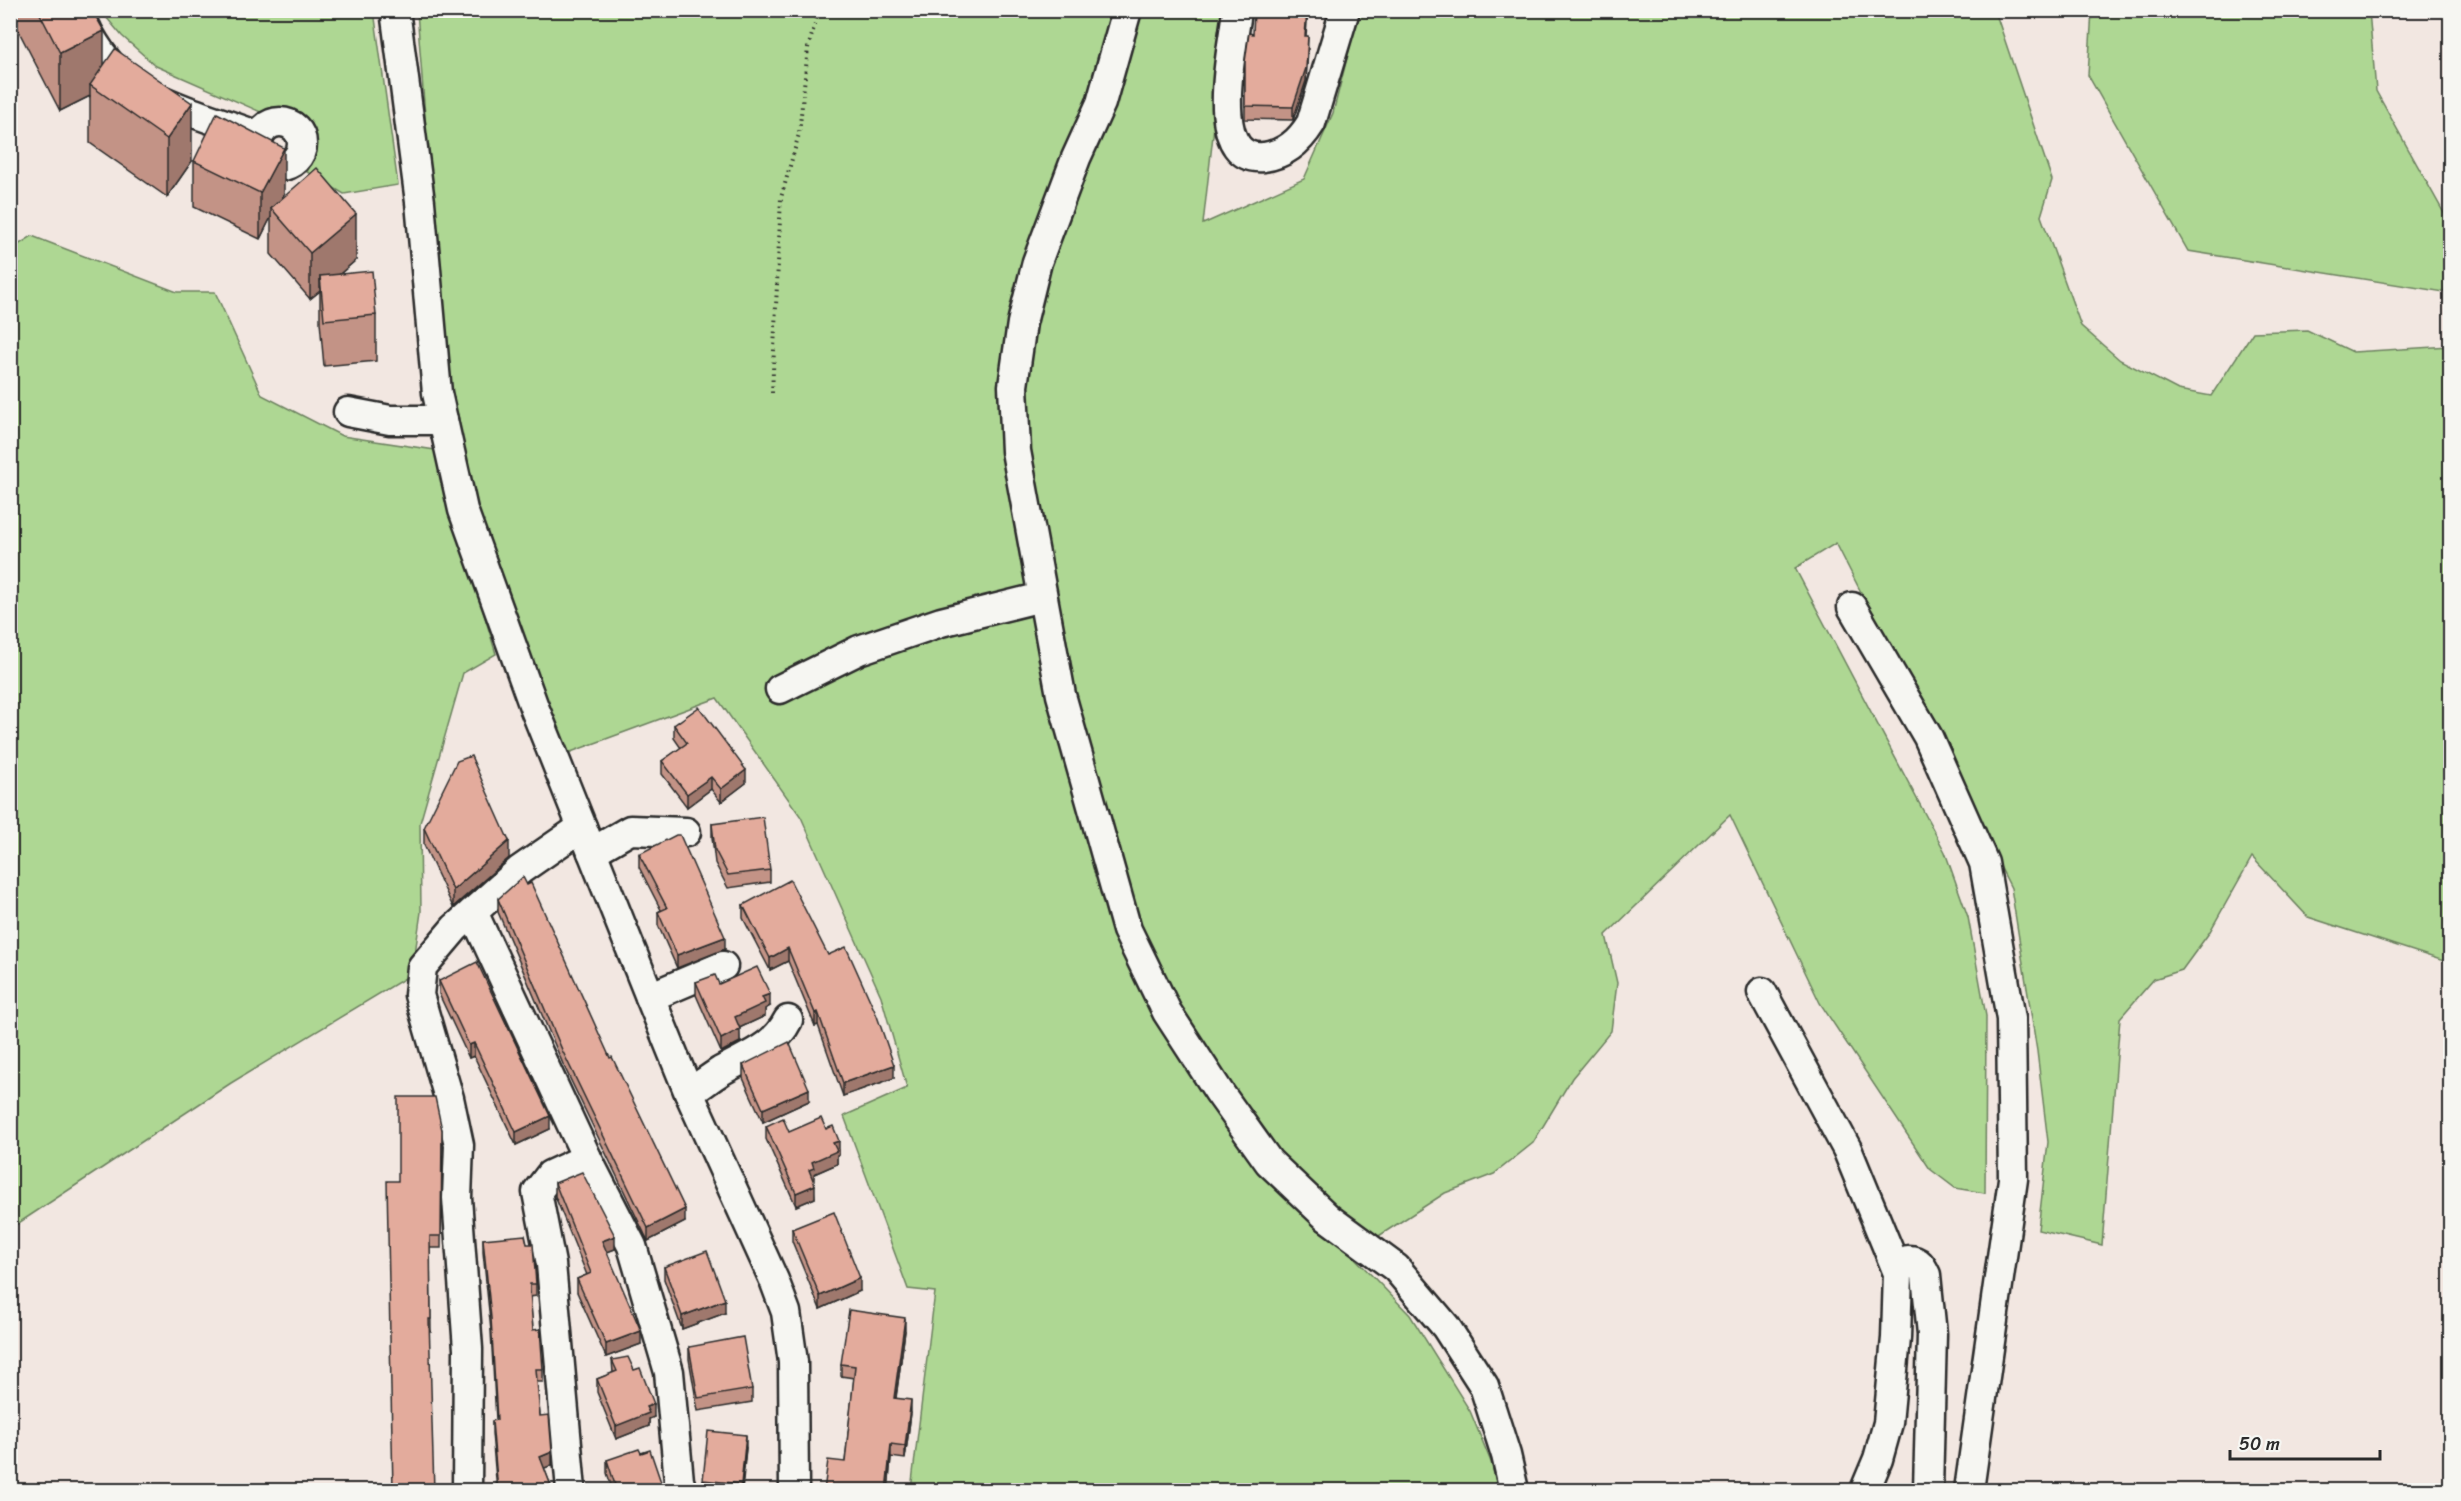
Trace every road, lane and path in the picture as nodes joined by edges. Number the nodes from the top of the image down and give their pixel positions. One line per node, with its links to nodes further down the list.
1 (79, 10): 7 (street)
2 (396, 10): 10 (street)
3 (819, 10): 8 (path)
4 (1127, 10): 11 (street)
5 (1237, 10): 6 (street)
6 (1345, 10)
7 (258, 136)
8 (772, 393)
9 (348, 412): 10 (street)
10 (443, 420): 15 (street)
11 (1042, 597): 13 (street); 28 (street)
12 (1852, 607): 31 (street)
13 (780, 689)
14 (686, 832): 15 (street)
15 (587, 839): 16 (street); 19 (street)
16 (473, 912): 22 (street); 24 (street)
17 (723, 966): 19 (street)
18 (1762, 992): 23 (street)
19 (650, 997): 21 (street)
20 (788, 1020): 21 (street)
21 (689, 1093): 27 (street)
22 (586, 1158): 25 (street); 26 (street)
23 (1898, 1273): 29 (street); 30 (street)
24 (467, 1491)
25 (571, 1491)
26 (682, 1491)
27 (794, 1491)
28 (1514, 1491)
29 (1865, 1491)
30 (1928, 1491)
31 (1969, 1491)

